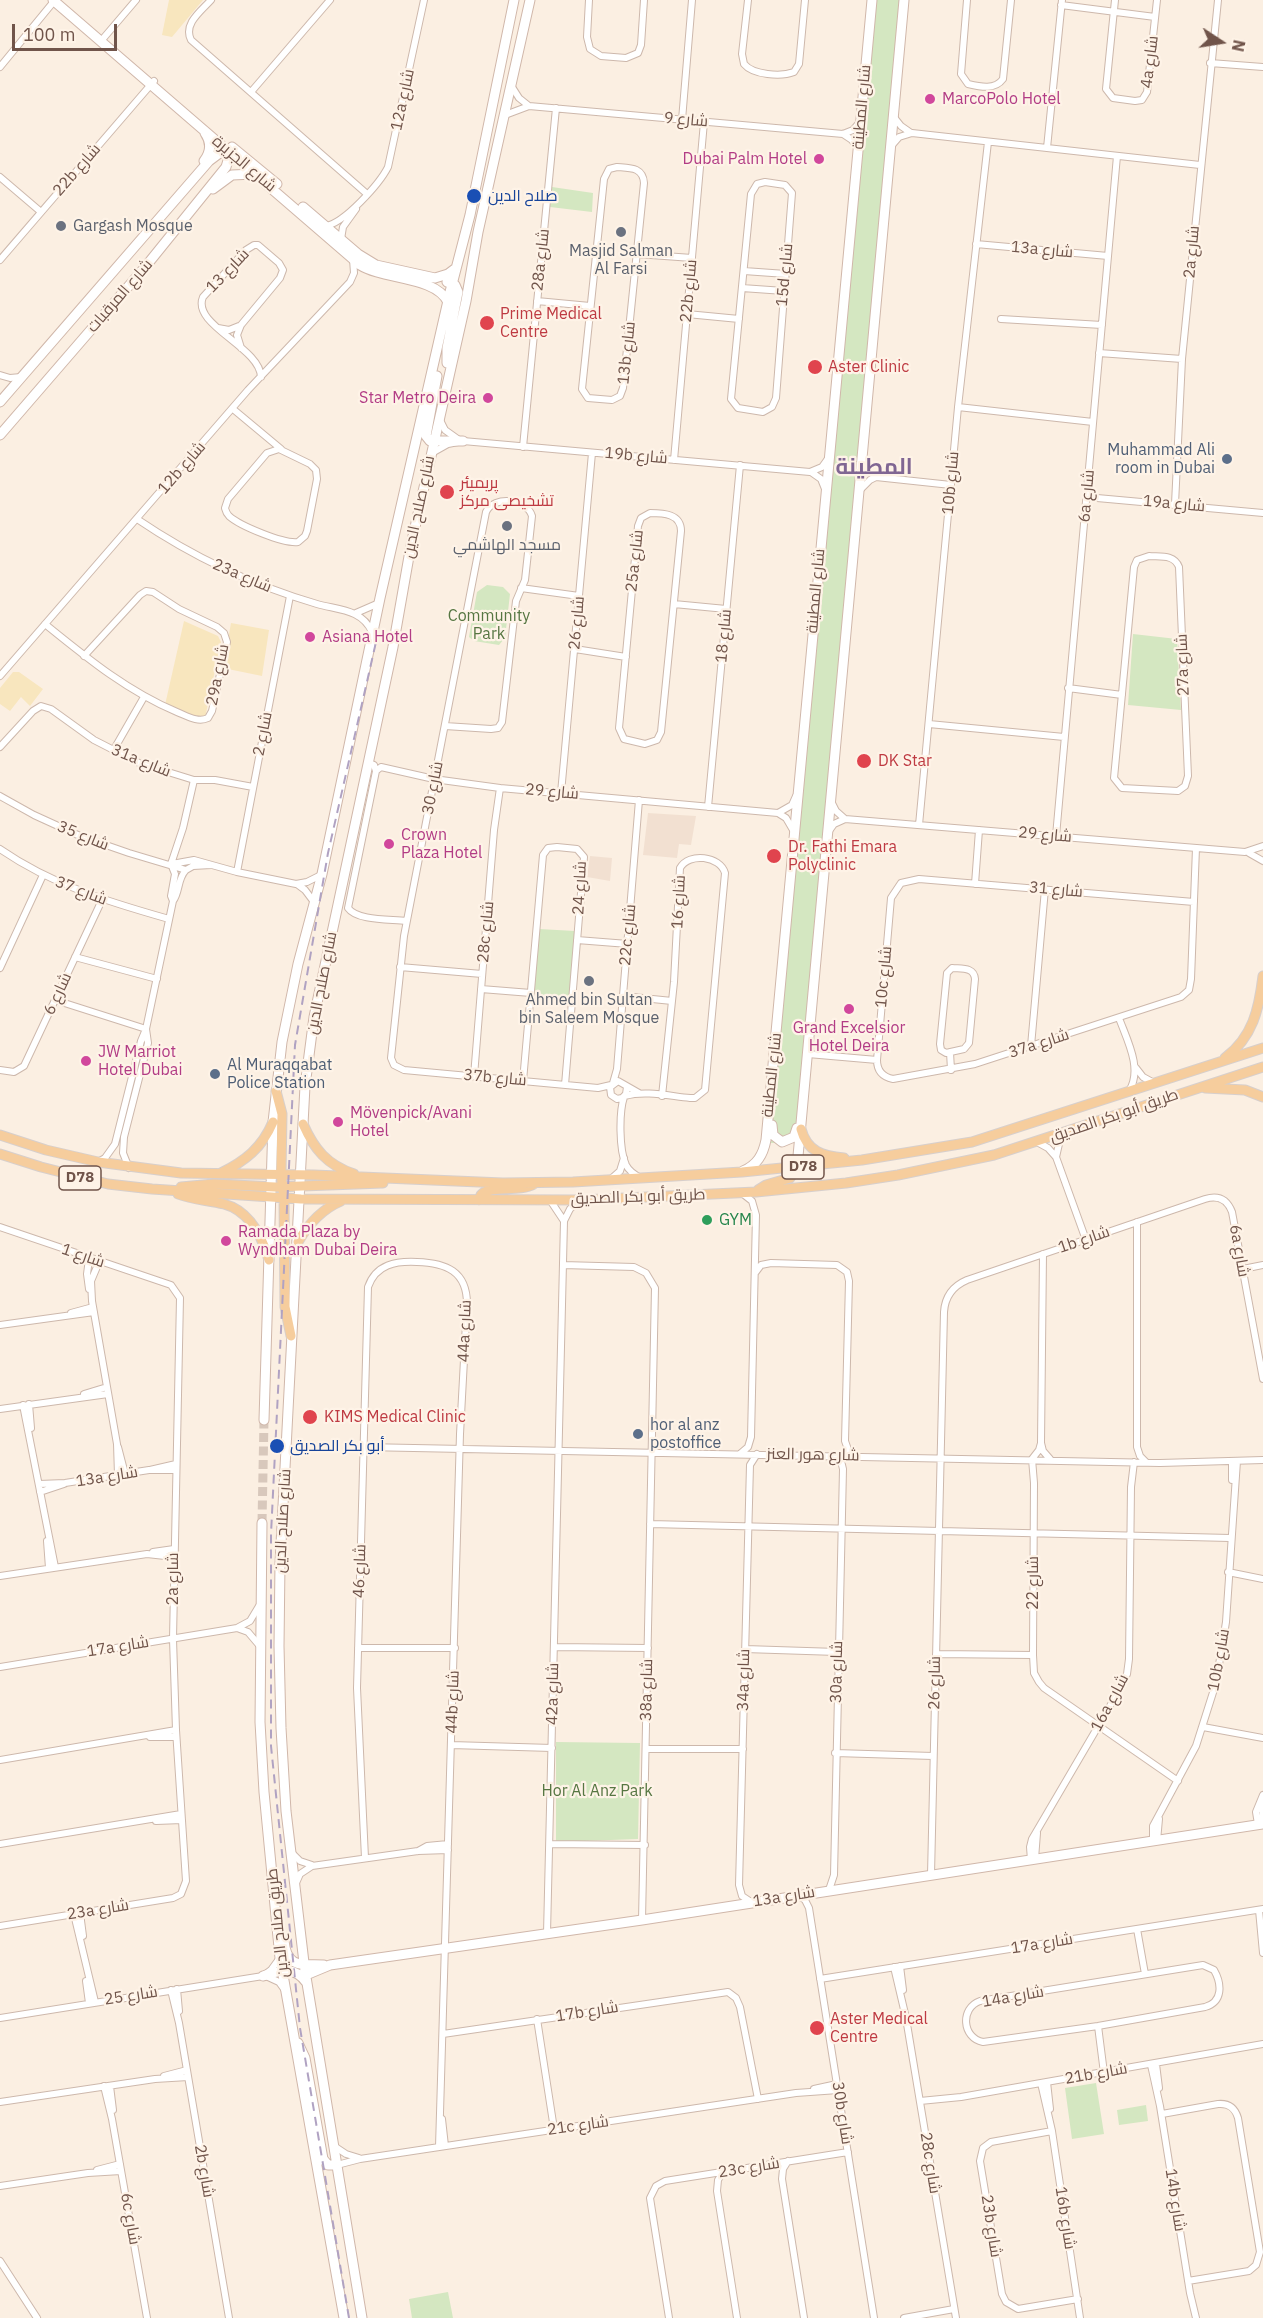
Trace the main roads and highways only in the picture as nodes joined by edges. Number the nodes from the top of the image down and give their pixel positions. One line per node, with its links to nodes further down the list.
1 (1263, 976): 3 (main road)
2 (1263, 1048): 3 (main road, طريق أبو بكر الصديق / D78)
3 (1221, 1061): 13 (main road, طريق أبو بكر الصديق / D78)
4 (1263, 1067): 5 (main road, طريق أبو بكر الصديق / D78)
5 (1197, 1088): 7 (main road); 22 (main road, طريق أبو بكر الصديق / D78)
6 (276, 1091): 16 (main road)
7 (1263, 1097)
8 (273, 1122): 15 (main road)
9 (303, 1124): 17 (main road)
10 (801, 1129): 13 (main road)
11 (0, 1135): 15 (main road, طريق أبو بكر الصديق / D78)
12 (0, 1154): 21 (main road, طريق أبو بكر الصديق / D78)
13 (862, 1160): 14 (main road, طريق أبو بكر الصديق / D78)
14 (797, 1167): 19 (main road, طريق أبو بكر الصديق / D78); 22 (main road)
15 (219, 1174): 16 (main road, طريق أبو بكر الصديق / D78)
16 (276, 1174): 17 (main road, طريق أبو بكر الصديق / D78); 20 (main road)
17 (371, 1178): 18 (main road, طريق أبو بكر الصديق / D78)
18 (404, 1180): 19 (main road, طريق أبو بكر الصديق / D78); 20 (main road)
19 (536, 1183): 25 (main road)
20 (283, 1186): 21 (main road); 23 (main road)
21 (167, 1190): 23 (main road, طريق أبو بكر الصديق / D78); 27 (main road)
22 (756, 1192): 25 (main road, طريق أبو بكر الصديق / D78)
23 (284, 1198): 24 (main road, طريق أبو بكر الصديق / D78); 28 (main road)
24 (346, 1199): 25 (main road, طريق أبو بكر الصديق / D78); 26 (main road)
25 (479, 1200)
26 (298, 1242)
27 (268, 1260)
28 (291, 1336)

